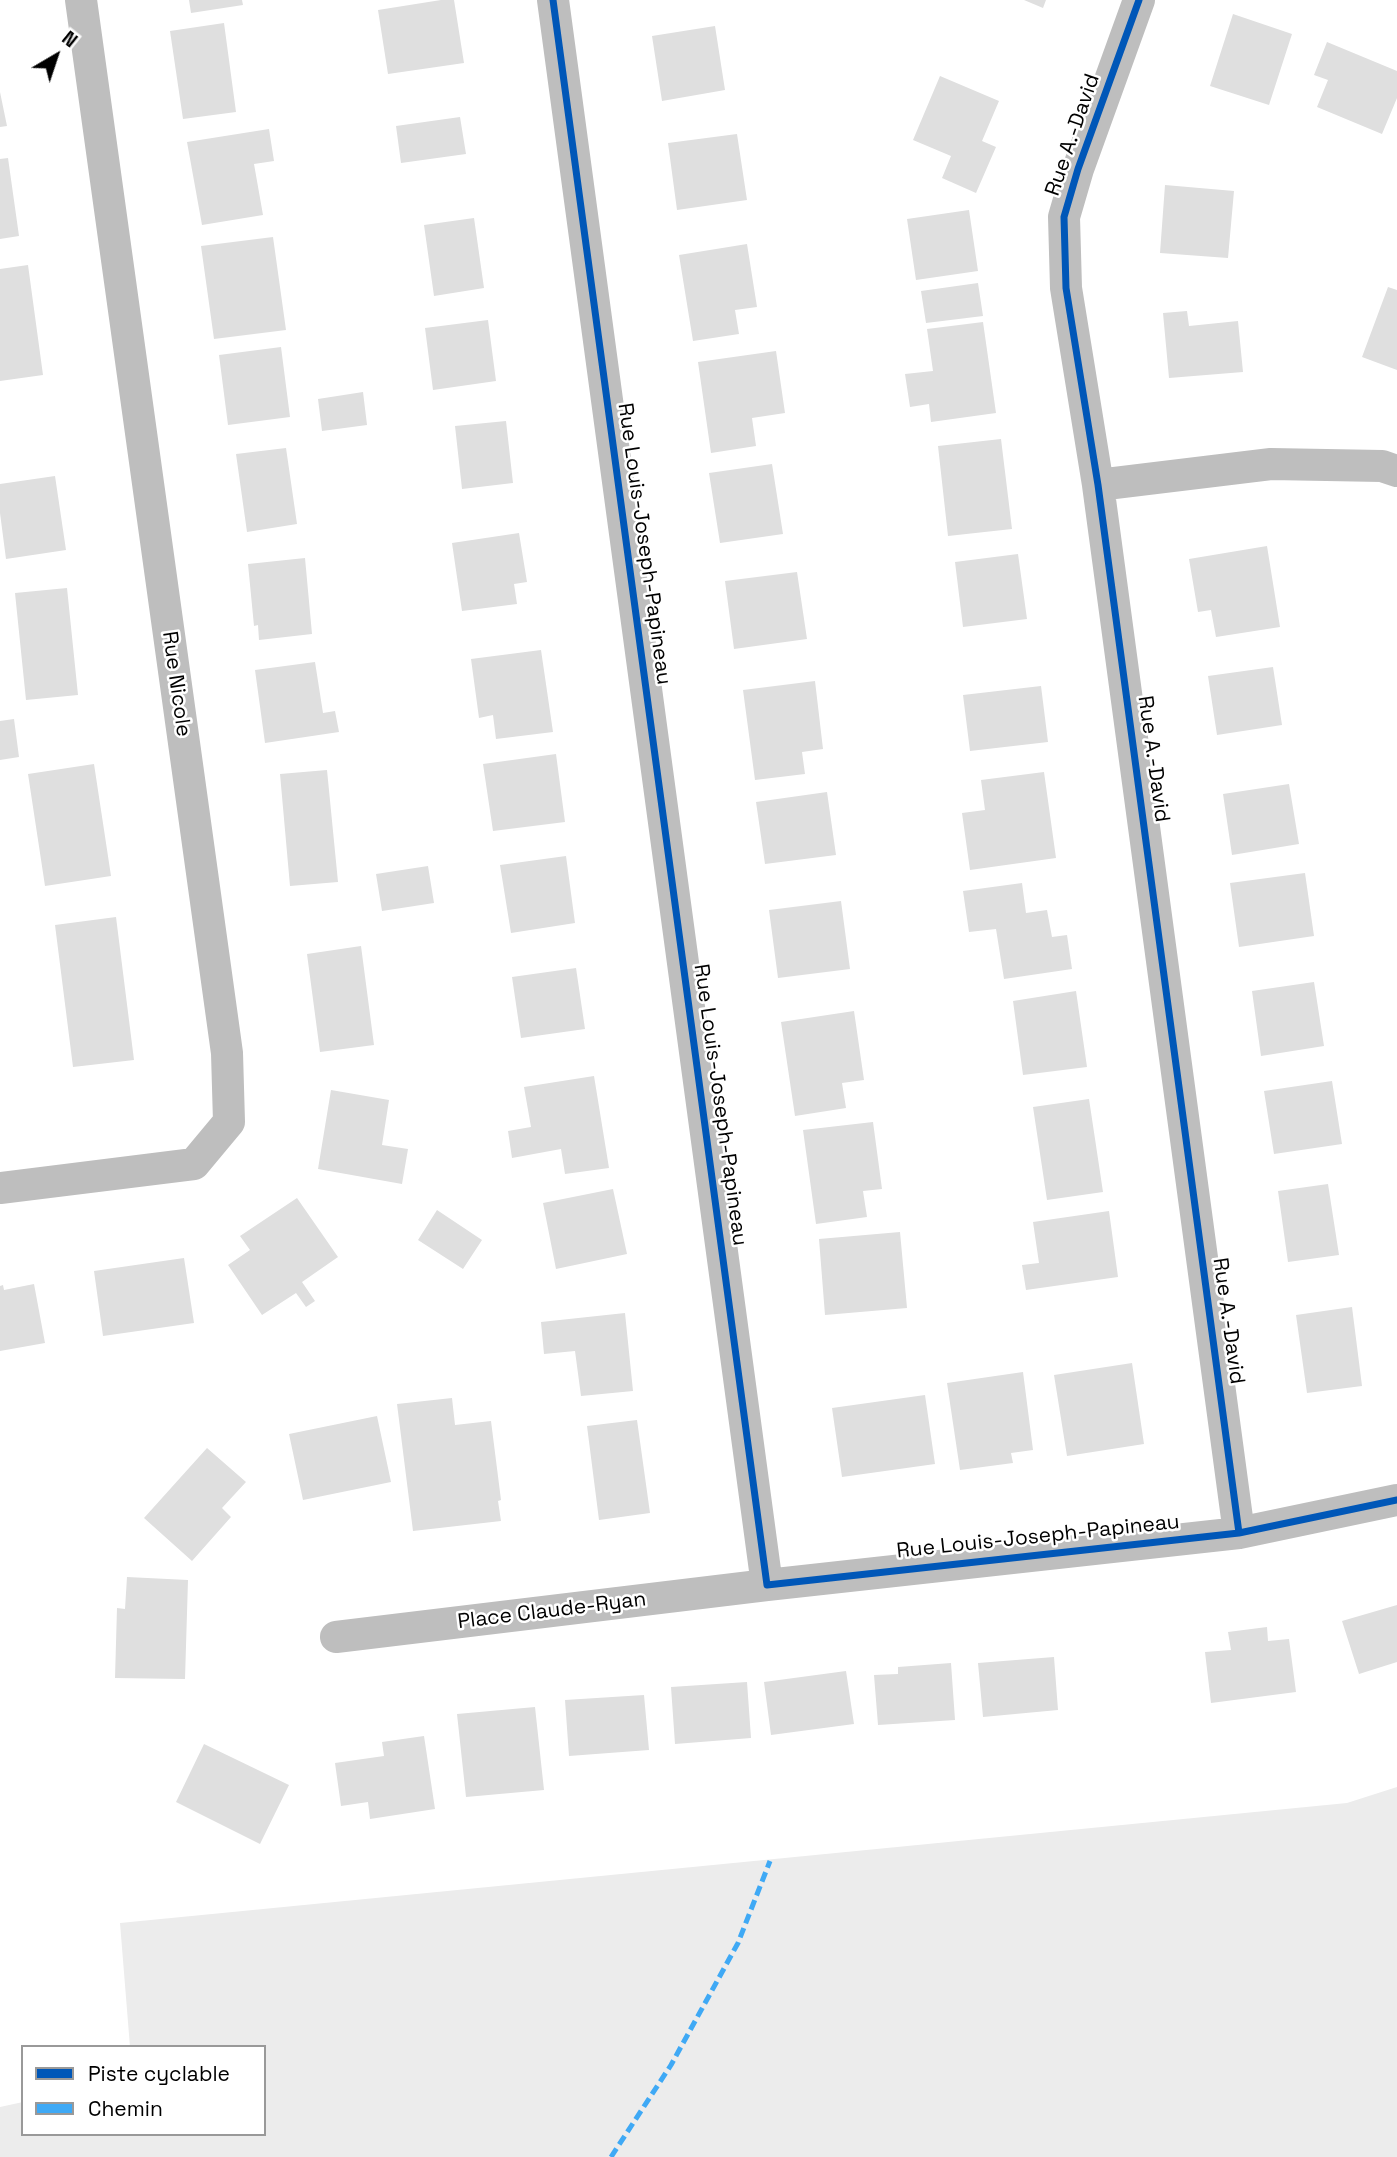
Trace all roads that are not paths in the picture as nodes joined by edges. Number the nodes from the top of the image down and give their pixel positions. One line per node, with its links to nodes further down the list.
1 (81, 0): 6 (street, Rue Nicole)
2 (553, 0): 9 (street, Rue Louis-Joseph-Papineau)
3 (1139, 0): 5 (street, Rue A.-David)
4 (1397, 471): 5 (street)
5 (1098, 485): 8 (street, Rue A.-David)
6 (0, 1188)
7 (1397, 1500): 8 (street, Rue Louis-Joseph-Papineau)
8 (1239, 1533): 9 (street, Rue Louis-Joseph-Papineau)
9 (767, 1585): 10 (street, Place Claude-Ryan)
10 (337, 1637)

